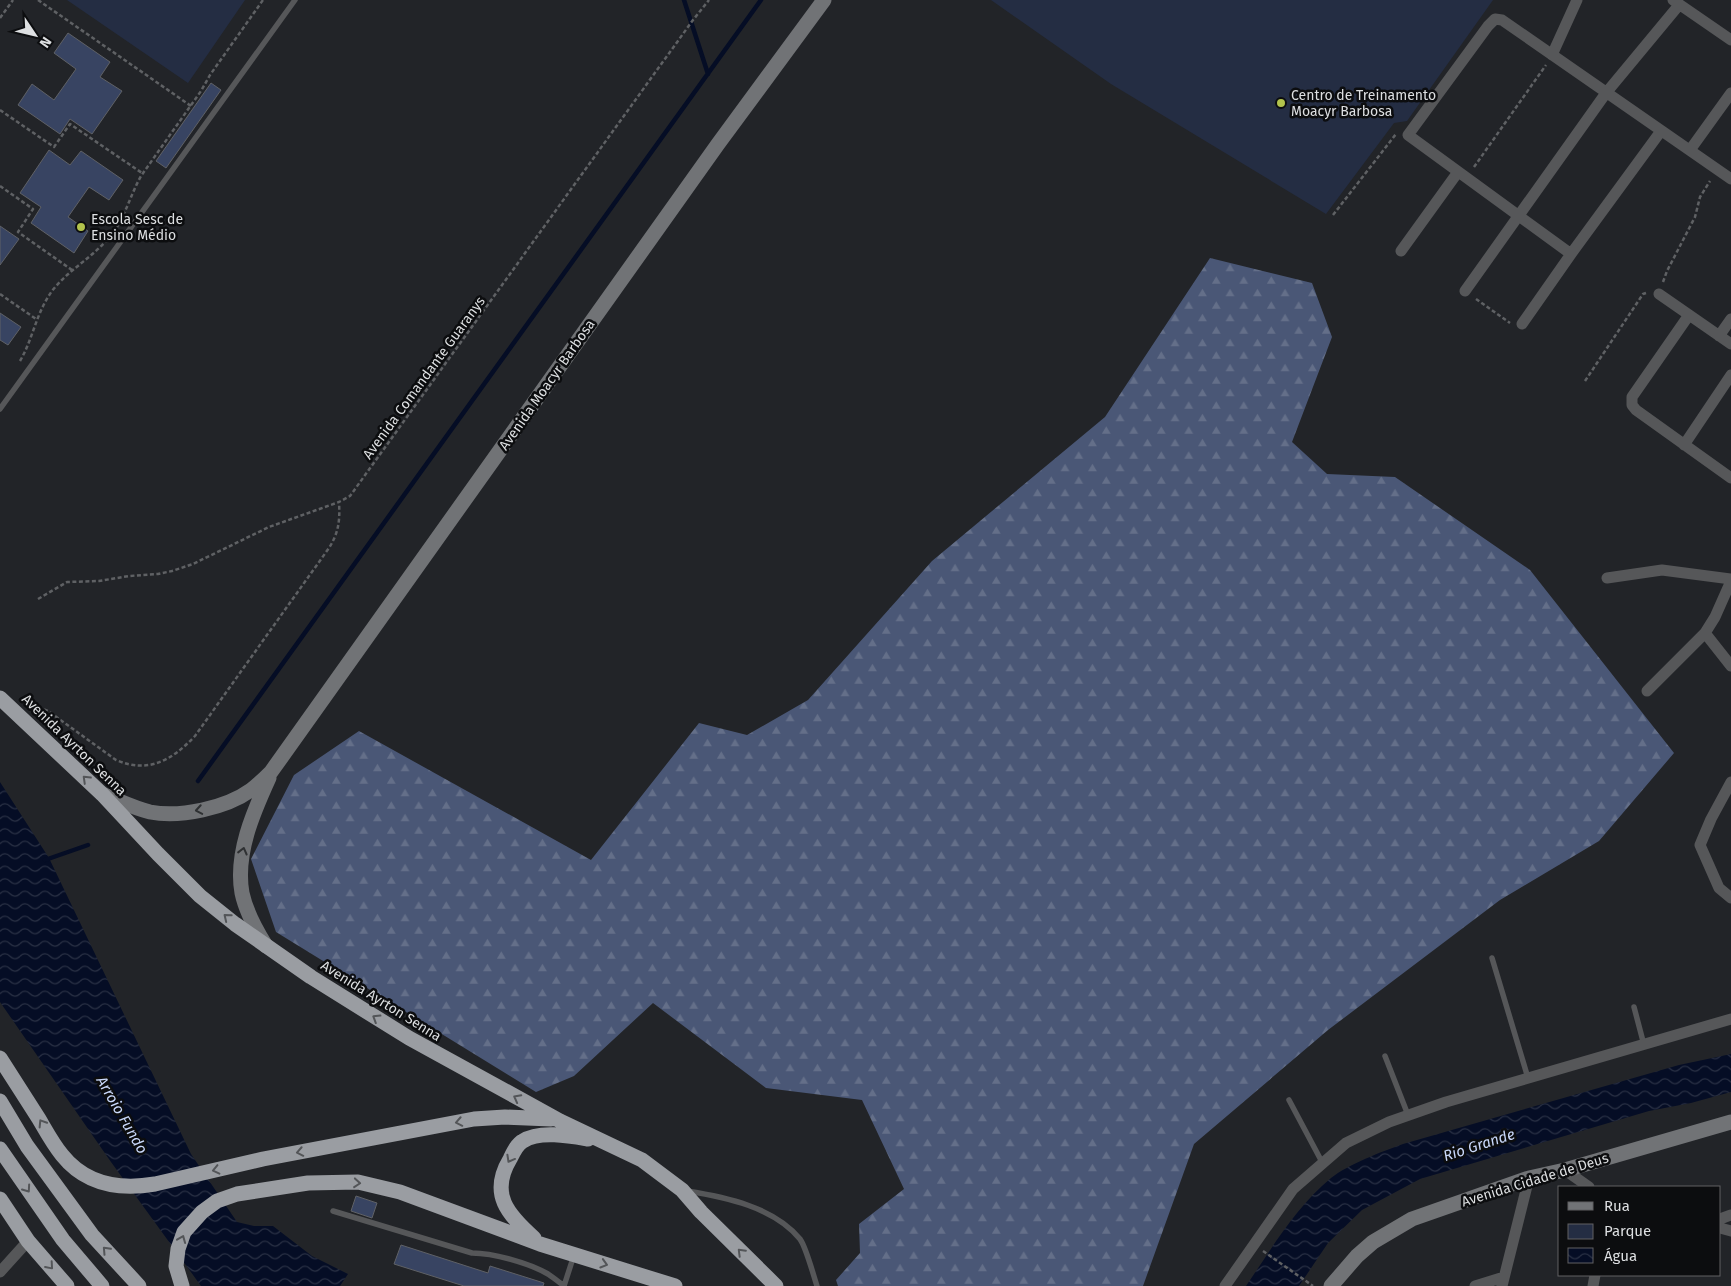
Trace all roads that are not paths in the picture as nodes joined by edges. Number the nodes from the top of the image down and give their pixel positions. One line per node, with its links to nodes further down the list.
1 (295, 0): 24 (lane)
2 (824, 0): 33 (street, Avenida Moacyr Barbosa)
3 (1577, 0): 6 (street)
4 (1676, 2): 5 (street); 8 (street)
5 (1731, 40)
6 (1552, 56): 8 (street); 11 (street)
7 (1731, 93): 10 (street)
8 (1606, 94): 9 (street); 13 (street)
9 (1661, 131): 10 (street); 15 (street)
10 (1690, 150): 12 (street)
11 (1462, 175): 13 (street); 14 (street)
12 (1731, 179)
13 (1519, 216): 15 (street); 16 (street)
14 (1401, 251)
15 (1571, 254): 20 (street)
16 (1465, 291)
17 (1659, 294): 18 (street)
18 (1689, 315): 21 (street); 25 (street)
19 (1731, 319): 21 (street)
20 (1522, 324)
21 (1719, 336): 22 (street)
22 (1731, 344)
23 (1731, 375): 25 (street)
24 (0, 410)
25 (1684, 445): 26 (street)
26 (1731, 478)
27 (1607, 578): 28 (street)
28 (1731, 580): 29 (street)
29 (1705, 632): 30 (street); 31 (street)
30 (1731, 666)
31 (1646, 690)
32 (0, 698): 35 (highway, Avenida Ayrton Senna, one-way to 32)
33 (271, 772): 35 (street, Avenida Moacyr Barbosa, one-way to 35); 37 (street, Avenida Moacyr Barbosa, one-way to 33)
34 (1731, 782): 36 (street)
35 (102, 794): 37 (highway, Avenida Ayrton Senna, one-way to 35)
36 (1731, 898)
37 (266, 946): 48 (highway, Avenida Ayrton Senna, one-way to 37)
38 (1492, 958): 44 (lane)
39 (1634, 1007): 41 (lane)
40 (1731, 1019): 41 (street)
41 (1644, 1044): 44 (street)
42 (1385, 1056): 47 (lane)
43 (0, 1058): 48 (highway, one-way to 43)
44 (1528, 1078): 47 (street)
45 (1289, 1100): 52 (lane)
46 (0, 1101): 66 (highway, one-way to 46)
47 (1408, 1115): 52 (street)
48 (560, 1121): 50 (highway, Avenida Ayrton Senna)
49 (1731, 1122): 53 (street, Avenida Cidade de Deus)
50 (600, 1141): 56 (highway, Avenida Ayrton Senna); 60 (highway, one-way to 60)
51 (0, 1149): 65 (highway, one-way to 65)
52 (1322, 1162): 72 (street)
53 (1565, 1170): 54 (street, Avenida Cidade de Deus); 55 (street)
54 (1529, 1178): 63 (street); 73 (street, Avenida Cidade de Deus)
55 (1588, 1186)
56 (682, 1190): 70 (highway, Avenida Ayrton Senna, one-way to 56); 71 (lane)
57 (0, 1199): 59 (highway)
58 (333, 1211): 68 (lane)
59 (28, 1241): 62 (street); 64 (highway, one-way to 64)
60 (540, 1244): 61 (highway); 67 (highway, one-way to 60)
61 (574, 1255): 68 (lane); 69 (highway, one-way to 69)
62 (0, 1272)
63 (1503, 1282): 74 (street)
64 (67, 1286)
65 (102, 1286)
66 (139, 1286)
67 (182, 1286)
68 (564, 1286)
69 (675, 1286)
70 (776, 1286)
71 (817, 1286)
72 (1225, 1286)
73 (1331, 1286)
74 (1475, 1286)

